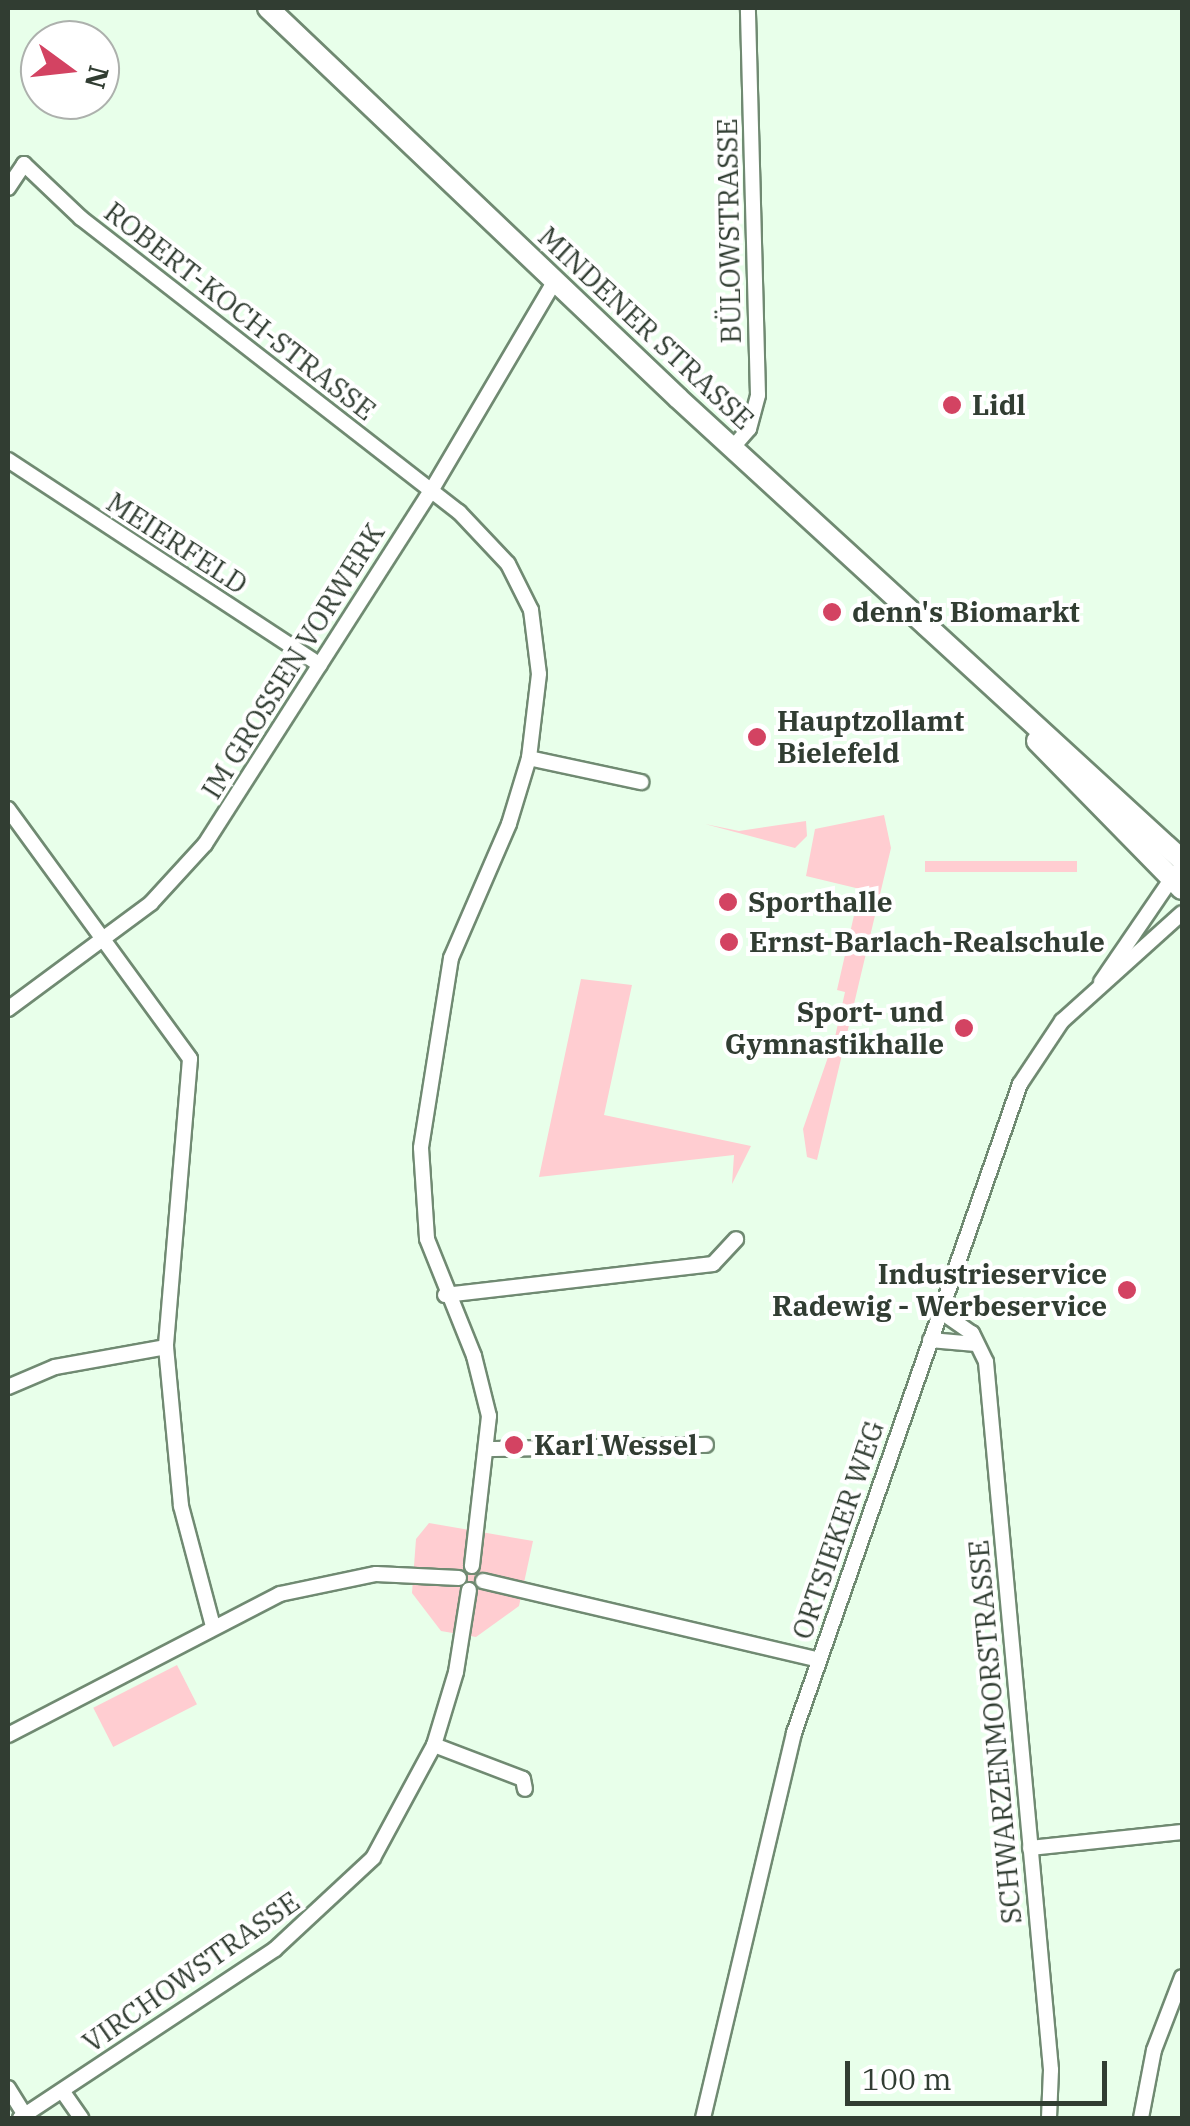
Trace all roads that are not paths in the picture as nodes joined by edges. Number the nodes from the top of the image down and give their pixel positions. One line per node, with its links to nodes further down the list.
1 (268, 8): 4 (street, MINDENER STRASSE)
2 (748, 8): 5 (street, BÜLOWSTRASSE)
3 (8, 188): 7 (street, ROBERT-KOCH-STRASSE)
4 (554, 282): 5 (street, MINDENER STRASSE); 7 (street, IM GROSSEN VORWERK)
5 (734, 446): 12 (street, MINDENER STRASSE)
6 (8, 460): 8 (street, MEIERFELD)
7 (431, 491): 8 (street, IM GROSSEN VORWERK); 9 (street, ROBERT-KOCH-STRASSE)
8 (320, 665): 14 (street, IM GROSSEN VORWERK)
9 (529, 758): 10 (street); 18 (street, ROBERT-KOCH-STRASSE)
10 (641, 782)
11 (8, 809): 14 (street)
12 (1180, 868): 15 (street, ORTSIEKER WEG)
13 (1182, 913): 15 (street, ORTSIEKER WEG)
14 (106, 938): 16 (street, IM GROSSEN VORWERK); 22 (street)
15 (1095, 992): 19 (street, ORTSIEKER WEG)
16 (8, 1009)
17 (736, 1239): 18 (street)
18 (445, 1295): 25 (street, ROBERT-KOCH-STRASSE)
19 (940, 1312): 20 (street, ORTSIEKER WEG); 21 (street)
20 (930, 1340): 21 (street); 31 (street, ORTSIEKER WEG)
21 (976, 1344): 36 (street, SCHWARZENMOORSTRASSE)
22 (166, 1346): 23 (street); 30 (street)
23 (8, 1387)
24 (706, 1445): 25 (street)
25 (489, 1449): 26 (street, ROBERT-KOCH-STRASSE)
26 (472, 1566): 27 (street); 28 (street)
27 (459, 1578): 29 (street); 30 (street)
28 (483, 1581): 29 (street); 31 (street)
29 (469, 1590): 33 (street, VIRCHOWSTRASSE)
30 (213, 1626): 32 (street)
31 (820, 1660): 42 (street, ORTSIEKER WEG)
32 (8, 1735)
33 (434, 1744): 34 (street); 39 (street, VIRCHOWSTRASSE)
34 (526, 1789)
35 (1182, 1832): 36 (street)
36 (1030, 1848): 43 (street, SCHWARZENMOORSTRASSE)
37 (1182, 1977): 44 (street)
38 (8, 2088): 40 (street)
39 (63, 2092): 40 (street, VIRCHOWSTRASSE); 41 (street)
40 (22, 2117)
41 (81, 2118)
42 (703, 2118)
43 (1048, 2118)
44 (1142, 2118)

